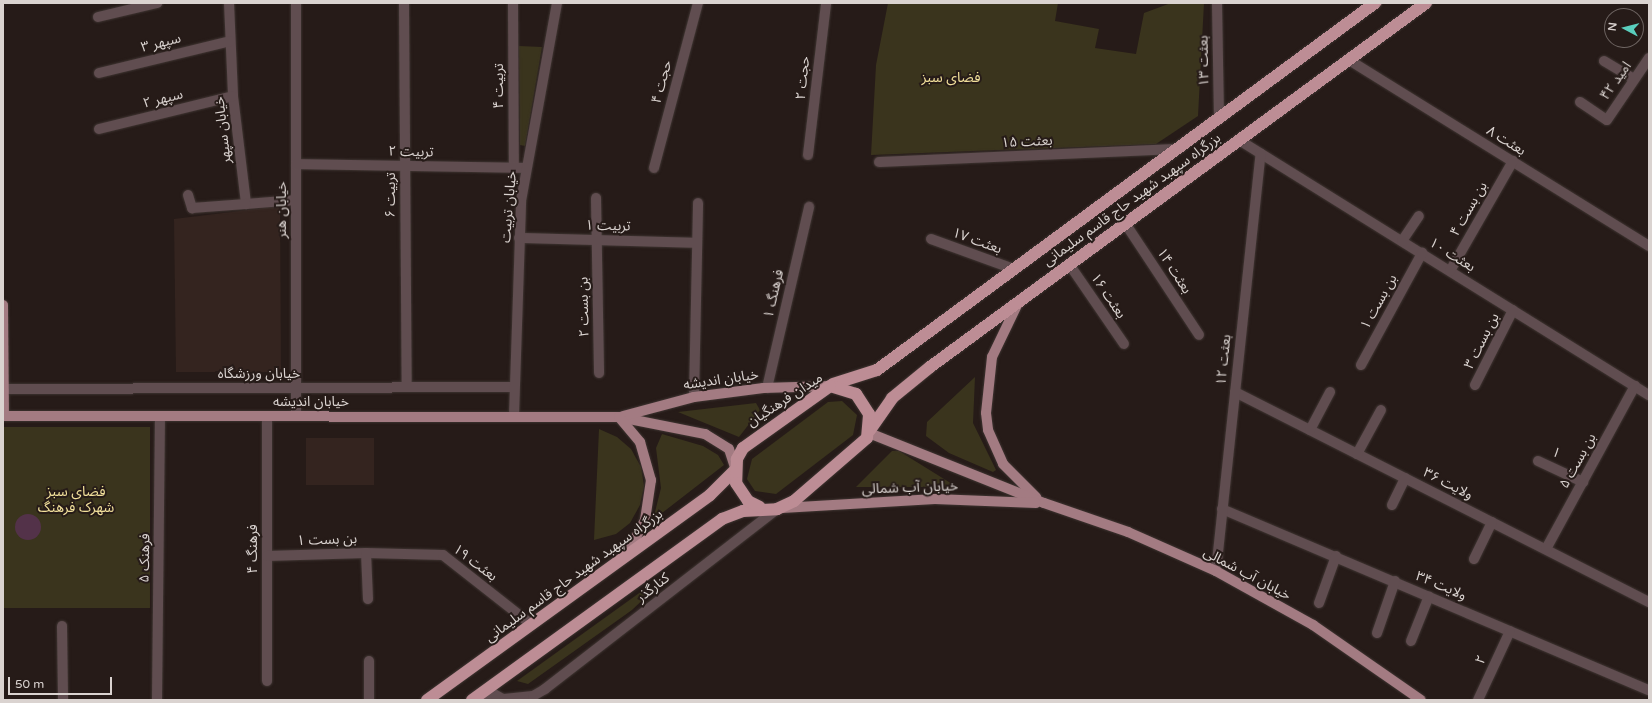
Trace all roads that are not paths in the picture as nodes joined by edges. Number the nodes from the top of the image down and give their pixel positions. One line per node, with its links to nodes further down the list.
1 (156, 3): 12 (street)
2 (229, 3): 13 (street, خیابان سپهر)
3 (296, 3): 29 (street, خیابان هنر)
4 (404, 3): 30 (street, تربیت ۶)
5 (513, 3): 31 (street, تربیت ۴)
6 (557, 3): 32 (street, خیابان تربیت)
7 (698, 3): 33 (street, حجت ۴)
8 (826, 3): 26 (street, حجت ۲)
9 (1217, 3): 21 (street, بعثت ۱۳)
10 (1375, 3): 21 (highway, بزرگراه سپهبد شهید حاج قاسم سلیمانی)
11 (1426, 3): 15 (highway, بزرگراه سپهبد شهید حاج قاسم سلیمانی)
12 (98, 17)
13 (230, 40): 17 (street, سپهر ۳); 19 (street, خیابان سپهر)
14 (1649, 58): 18 (street, امید ۴۲)
15 (1349, 60): 23 (highway, بزرگراه سپهبد شهید حاج قاسم سلیمانی); 27 (street, بعثت ۸)
16 (1604, 61): 18 (street)
17 (99, 73)
18 (1634, 79): 20 (street, امید ۴۲)
19 (233, 96): 22 (street, سپهر ۲); 38 (street, خیابان سپهر)
20 (1580, 102)
21 (1219, 118): 24 (highway, بزرگراه سپهبد شهید حاج قاسم سلیمانی)
22 (99, 128)
23 (1240, 140): 25 (street, بعثت ۱۰); 41 (highway, بزرگراه سپهبد شهید حاج قاسم سلیمانی)
24 (1177, 149): 28 (street, بعثت ۱۵); 50 (highway, بزرگراه سپهبد شهید حاج قاسم سلیمانی)
25 (1261, 153): 45 (street, بعثت ۱۰); 67 (street, بعثت ۱۲)
26 (808, 155)
27 (1513, 161): 47 (street, بعثت ۸); 51 (street, بن بست ۴)
28 (879, 162)
29 (296, 164): 30 (street, تربیت ۲); 36 (street, خیابان هنر)
30 (405, 166): 31 (street, تربیت ۲); 62 (street, تربیت ۶)
31 (514, 168): 32 (street, تربیت ۲)
32 (526, 168): 42 (street, خیابان تربیت)
33 (654, 168)
34 (188, 195): 38 (street)
35 (596, 198): 44 (street)
36 (296, 200): 38 (street); 64 (street, خیابان هنر)
37 (698, 202): 46 (street)
38 (246, 204)
39 (809, 207): 65 (street, فرهنگ ۱)
40 (1419, 216): 45 (street)
41 (1125, 223): 49 (highway, بزرگراه سپهبد شهید حاج قاسم سلیمانی); 55 (street, بعثت ۱۴)
42 (519, 238): 44 (street, تربیت ۱); 63 (street, خیابان تربیت)
43 (931, 239): 50 (street, بعثت ۱۷)
44 (597, 240): 46 (street, تربیت ۱); 58 (street, بن بست ۲)
45 (1402, 241): 48 (street, بعثت ۱۰)
46 (697, 243): 70 (street)
47 (1649, 246)
48 (1422, 253): 51 (street, بعثت ۱۰); 57 (street, بن بست ۱)
49 (1069, 264): 52 (highway, بزرگراه سپهبد شهید حاج قاسم سلیمانی); 56 (street, بعثت ۱۶)
50 (1014, 269): 60 (highway, بزرگراه سپهبد شهید حاج قاسم سلیمانی)
51 (1450, 270): 54 (street, بعثت ۱۰)
52 (1018, 302): 79 (highway, بزرگراه سپهبد شهید حاج قاسم سلیمانی); 85 (main road)
53 (3, 305): 66 (main road)
54 (1513, 310): 59 (street, بن بست ۳); 61 (street, بعثت ۱۰)
55 (1199, 335)
56 (1124, 344)
57 (1361, 365)
58 (599, 373)
59 (1475, 385)
60 (830, 386): 65 (main road, خیابان اندیشه); 79 (highway, میدان فرهنگیان); 82 (highway, میدان فرهنگیان)
61 (1635, 386): 69 (street, بعثت ۱۰); 84 (street, بن بست ۵)
62 (407, 387): 63 (street, خیابان ورزشگاه); 64 (street, خیابان ورزشگاه)
63 (514, 387): 76 (street, خیابان تربیت)
64 (296, 388): 66 (street, خیابان ورزشگاه); 75 (street, خیابان هنر)
65 (767, 388): 70 (main road, خیابان اندیشه)
66 (4, 389): 72 (main road)
67 (1235, 392): 78 (street, ولایت ۳۶); 89 (street, بعثت ۱۲)
68 (1330, 392): 78 (street)
69 (1649, 395)
70 (694, 397): 77 (main road, خیابان اندیشه)
71 (1381, 410): 80 (street)
72 (4, 416): 73 (main road, خیابان اندیشه)
73 (160, 416): 74 (main road, خیابان اندیشه); 115 (street, فرهنک ۵)
74 (267, 416): 75 (main road, خیابان اندیشه); 93 (street, فرهنگ ۴)
75 (296, 416): 76 (main road, خیابان اندیشه)
76 (514, 416): 77 (main road, خیابان اندیشه)
77 (619, 417): 82 (main road, خیابان اندیشه); 95 (main road)
78 (1310, 430): 80 (street, ولایت ۳۶)
79 (869, 433): 85 (main road, خیابان آب شمالی); 88 (highway)
80 (1356, 454): 83 (street, ولایت ۳۶)
81 (1538, 461): 84 (street, ۱)
82 (735, 469): 87 (highway); 95 (highway, بزرگراه سپهبد شهید حاج قاسم سلیمانی)
83 (1405, 478): 86 (street); 90 (street, ولایت ۳۶)
84 (1583, 482): 91 (street, بن بست ۵)
85 (1044, 503): 88 (main road, خیابان آب شمالی); 97 (main road, خیابان آب شمالی)
86 (1392, 505)
87 (760, 507): 88 (highway); 112 (highway)
88 (777, 509): 110 (street, کنارگذر)
89 (1222, 509): 94 (street, ولایت ۳۴); 97 (street, بعثت ۱۲)
90 (1492, 522): 91 (street, ولایت ۳۶); 96 (street)
91 (1546, 550): 101 (street, ولایت ۳۶)
92 (366, 553): 93 (street, بن بست ۱); 100 (street, بن بست ۱); 103 (street, بعثت ۱۹)
93 (267, 556): 109 (street, فرهنگ ۴)
94 (1336, 556): 98 (street, ولایت ۳۴); 102 (street)
95 (624, 559): 103 (highway, بزرگراه سپهبد شهید حاج قاسم سلیمانی)
96 (1474, 559)
97 (1216, 571): 119 (main road, خیابان آب شمالی)
98 (1395, 582): 99 (street, ولایت ۳۴); 106 (street)
99 (1429, 596): 105 (street, ولایت ۳۴); 107 (street)
100 (368, 599)
101 (1649, 602)
102 (1319, 603)
103 (532, 625): 117 (highway, بزرگراه سپهبد شهید حاج قاسم سلیمانی)
104 (62, 626): 114 (street)
105 (1510, 631): 111 (street, ولایت ۳۴); 120 (street, ۲)
106 (1377, 633)
107 (1411, 641)
108 (368, 661): 116 (street)
109 (267, 681)
110 (545, 689): 113 (street); 118 (street)
111 (1649, 690)
112 (475, 698): 113 (street)
113 (504, 699)
114 (63, 700)
115 (157, 700)
116 (369, 700)
117 (427, 700)
118 (539, 700)
119 (1421, 700)
120 (1478, 700)

